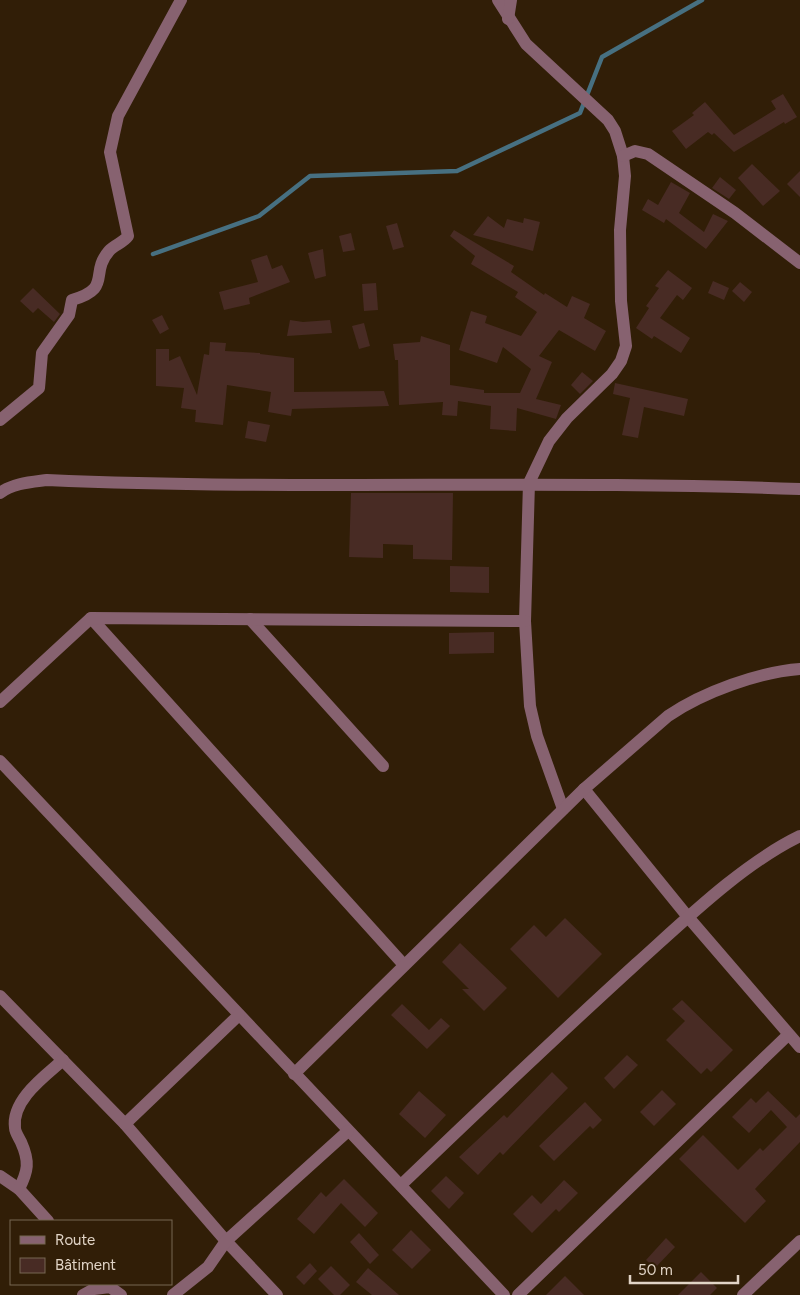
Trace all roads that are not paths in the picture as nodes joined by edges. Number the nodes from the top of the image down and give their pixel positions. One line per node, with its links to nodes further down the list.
1 (181, 0): 7 (street)
2 (498, 0): 4 (street)
3 (511, 0): 4 (street)
4 (508, 19): 5 (street)
5 (622, 156): 6 (street); 8 (street)
6 (800, 263)
7 (0, 420)
8 (529, 483): 9 (street); 10 (street); 13 (street)
9 (800, 489)
10 (0, 493)
11 (91, 618): 12 (street); 15 (street); 22 (street)
12 (250, 619): 13 (street); 17 (street)
13 (525, 620): 19 (street)
14 (800, 669): 18 (street)
15 (0, 702)
16 (0, 761): 24 (street)
17 (383, 766)
18 (584, 789): 19 (street); 21 (street)
19 (563, 809): 22 (street)
20 (800, 836): 21 (street)
21 (688, 918): 25 (street); 32 (street)
22 (404, 965): 28 (street)
23 (0, 996): 27 (street)
24 (239, 1015): 28 (street); 29 (street)
25 (788, 1035): 26 (street); 43 (street)
26 (800, 1047)
27 (63, 1060): 29 (street); 33 (street)
28 (294, 1074): 30 (street)
29 (125, 1124): 35 (street)
30 (348, 1131): 32 (street); 35 (street)
31 (0, 1176): 33 (street)
32 (400, 1185): 42 (street)
33 (19, 1190): 34 (street)
34 (47, 1220)
35 (226, 1241): 40 (street); 41 (street)
36 (800, 1241): 44 (street)
37 (109, 1285): 38 (street); 39 (street)
38 (83, 1295)
39 (121, 1295)
40 (173, 1295)
41 (278, 1295)
42 (504, 1295)
43 (518, 1295)
44 (743, 1295)

